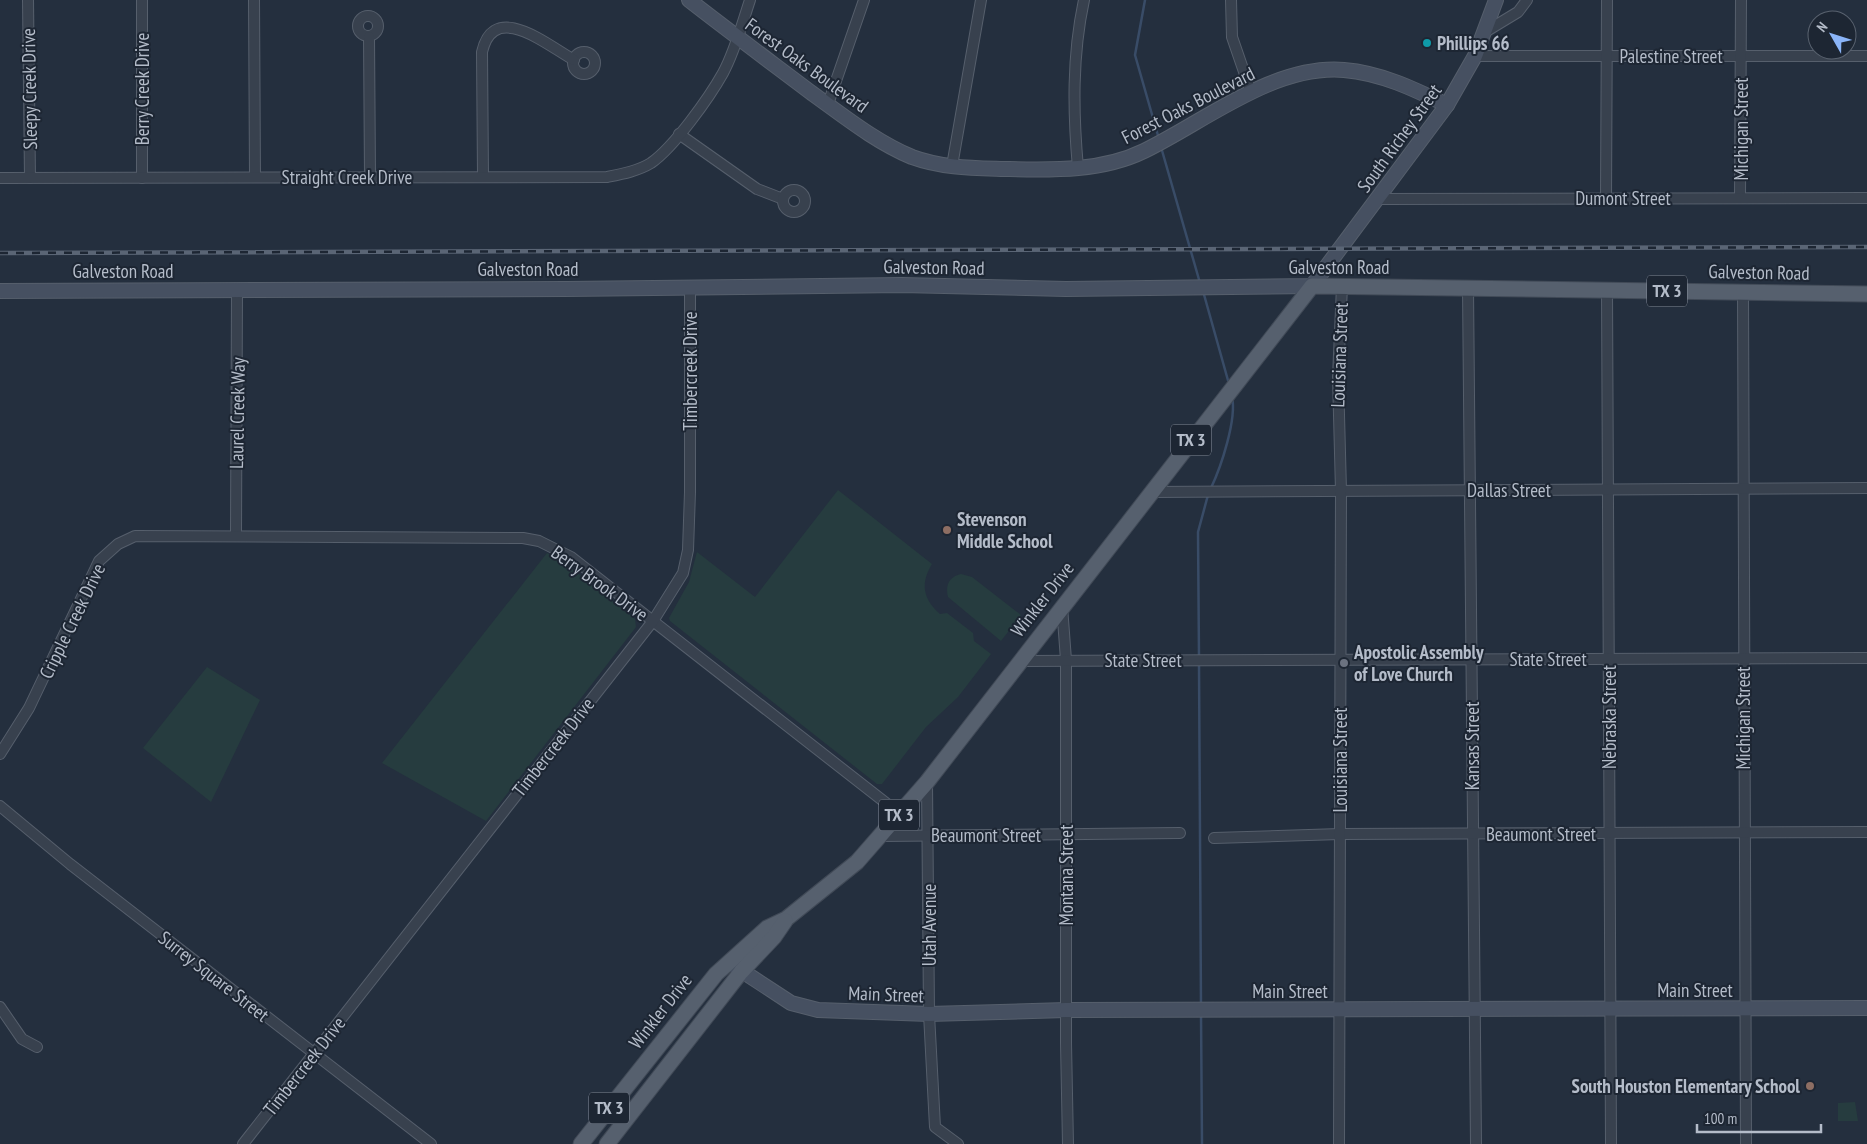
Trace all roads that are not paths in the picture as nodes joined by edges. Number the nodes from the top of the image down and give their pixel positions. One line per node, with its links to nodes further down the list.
1 (28, 0): 32 (street, Sleepy Creek Drive)
2 (142, 0): 33 (street, Berry Creek Drive)
3 (254, 0): 29 (street)
4 (689, 0): 16 (street, Forest Oaks Boulevard)
5 (750, 0): 16 (street, Straight Creek Drive)
6 (864, 0): 23 (street)
7 (981, 0): 26 (street)
8 (1084, 0): 27 (street)
9 (1231, 0): 22 (street)
10 (1496, 0): 14 (street, South Richey Street)
11 (1527, 0): 14 (street)
12 (1606, 0): 18 (street)
13 (1742, 0): 19 (street, Michigan Street)
14 (1485, 32): 17 (street, South Richey Street)
15 (369, 37): 30 (street)
16 (737, 37): 23 (street, Forest Oaks Boulevard); 25 (street, Straight Creek Drive)
17 (1475, 56): 18 (street, Palestine Street); 24 (street, South Richey Street)
18 (1606, 56): 19 (street, Palestine Street); 34 (street)
19 (1741, 56): 20 (street, Palestine Street); 35 (street, Michigan Street)
20 (1867, 56)
21 (574, 60): 28 (street)
22 (1251, 92): 24 (street, Forest Oaks Boulevard); 27 (street, Forest Oaks Boulevard)
23 (828, 104): 26 (street, Forest Oaks Boulevard)
24 (1447, 105): 38 (street, South Richey Street)
25 (679, 134): 28 (street, Straight Creek Drive); 37 (street)
26 (952, 166): 27 (street, Forest Oaks Boulevard)
27 (1078, 168)
28 (483, 176): 30 (street, Straight Creek Drive)
29 (255, 177): 30 (street, Straight Creek Drive); 33 (street, Straight Creek Drive)
30 (370, 177)
31 (0, 178): 32 (street, Straight Creek Drive)
32 (30, 178): 33 (street, Straight Creek Drive)
33 (142, 178)
34 (1606, 198): 35 (street, Dumont Street); 38 (street, Dumont Street)
35 (1740, 198): 36 (street, Dumont Street)
36 (1867, 198)
37 (783, 199)
38 (1378, 199): 40 (street, South Richey Street)
39 (690, 286): 40 (street, Galveston Road); 45 (street, Galveston Road); 56 (street, Timbercreek Drive)
40 (1312, 286): 41 (main road, Galveston Road / TX 3); 53 (main road, Winkler Drive / TX 3)
41 (1342, 286): 42 (main road, Galveston Road / TX 3); 52 (street, Louisiana Street)
42 (1468, 288): 43 (main road, Galveston Road / TX 3); 51 (street, Kansas Street)
43 (1607, 290): 46 (main road, Galveston Road / TX 3); 50 (street, Nebraska Street)
44 (0, 291): 45 (street, Galveston Road)
45 (237, 291): 54 (street, Laurel Creek Way)
46 (1744, 292): 47 (main road, Galveston Road / TX 3); 48 (street, Michigan Street)
47 (1867, 294)
48 (1744, 488): 49 (street, Dallas Street); 50 (street, Dallas Street); 58 (street, Michigan Street)
49 (1867, 488)
50 (1608, 489): 51 (street, Dallas Street); 57 (street, Nebraska Street)
51 (1470, 490): 52 (street, Dallas Street); 61 (street, Kansas Street)
52 (1341, 491): 53 (street, Dallas Street); 60 (street, Louisiana Street)
53 (1151, 492): 55 (main road, Winkler Drive / TX 3)
54 (236, 535): 56 (street, Berry Brook Drive); 64 (street, Cripple Creek Drive)
55 (1062, 605): 62 (street, Montana Street); 63 (main road, Winkler Drive / TX 3)
56 (653, 621): 67 (street, Berry Brook Drive); 90 (street, Timbercreek Drive)
57 (1609, 658): 58 (street, State Street); 61 (street, State Street); 70 (street, Nebraska Street)
58 (1744, 658): 59 (street, State Street); 71 (street, Michigan Street)
59 (1867, 658)
60 (1341, 659): 61 (street, State Street); 62 (street, State Street); 72 (street, Louisiana Street)
61 (1471, 659): 73 (street, Kansas Street)
62 (1066, 660): 63 (street, State Street); 76 (street, Montana Street)
63 (1020, 661): 65 (main road, Winkler Drive / TX 3)
64 (0, 754)
65 (927, 782): 67 (main road, Winkler Drive / TX 3); 74 (street, Utah Avenue)
66 (0, 806): 90 (street, Surrey Square Street)
67 (900, 814): 75 (main road, Winkler Drive / TX 3)
68 (1867, 832): 71 (street, Beaumont Street)
69 (1180, 833): 76 (street, Beaumont Street)
70 (1610, 833): 71 (street, Beaumont Street); 73 (street, Beaumont Street); 82 (street, Nebraska Street)
71 (1744, 833): 85 (street, Michigan Street)
72 (1340, 834): 73 (street, Beaumont Street); 77 (street, Beaumont Street); 87 (street, Louisiana Street)
73 (1473, 834): 84 (street, Kansas Street)
74 (929, 835): 75 (street, Beaumont Street); 76 (street, Beaumont Street); 88 (street, Utah Avenue)
75 (882, 836): 78 (main road, Winkler Drive / TX 3)
76 (1066, 836): 86 (street, Montana Street)
77 (1214, 838)
78 (786, 919): 79 (main road, Winkler Drive / TX 3); 80 (main road, Winkler Drive / TX 3)
79 (728, 961): 80 (street, Main Street); 91 (main road, Winkler Drive / TX 3)
80 (741, 972): 88 (street, Main Street); 94 (main road, Winkler Drive / TX 3)
81 (0, 1007): 89 (street)
82 (1610, 1008): 84 (street, Main Street); 85 (street, Main Street); 99 (street, Nebraska Street)
83 (1867, 1008): 85 (street, Main Street)
84 (1474, 1009): 87 (street, Main Street); 98 (street, Kansas Street)
85 (1745, 1009): 100 (street, Michigan Street)
86 (1066, 1010): 87 (street, Main Street); 88 (street, Main Street); 96 (street, Montana Street)
87 (1340, 1010): 97 (street, Louisiana Street)
88 (929, 1014): 95 (street, Utah Avenue)
89 (37, 1047)
90 (314, 1054): 92 (street, Timbercreek Drive); 93 (street, Surrey Square Street)
91 (585, 1143)
92 (243, 1144)
93 (431, 1144)
94 (607, 1144)
95 (958, 1144)
96 (1068, 1144)
97 (1339, 1144)
98 (1476, 1144)
99 (1611, 1144)
100 (1746, 1144)

